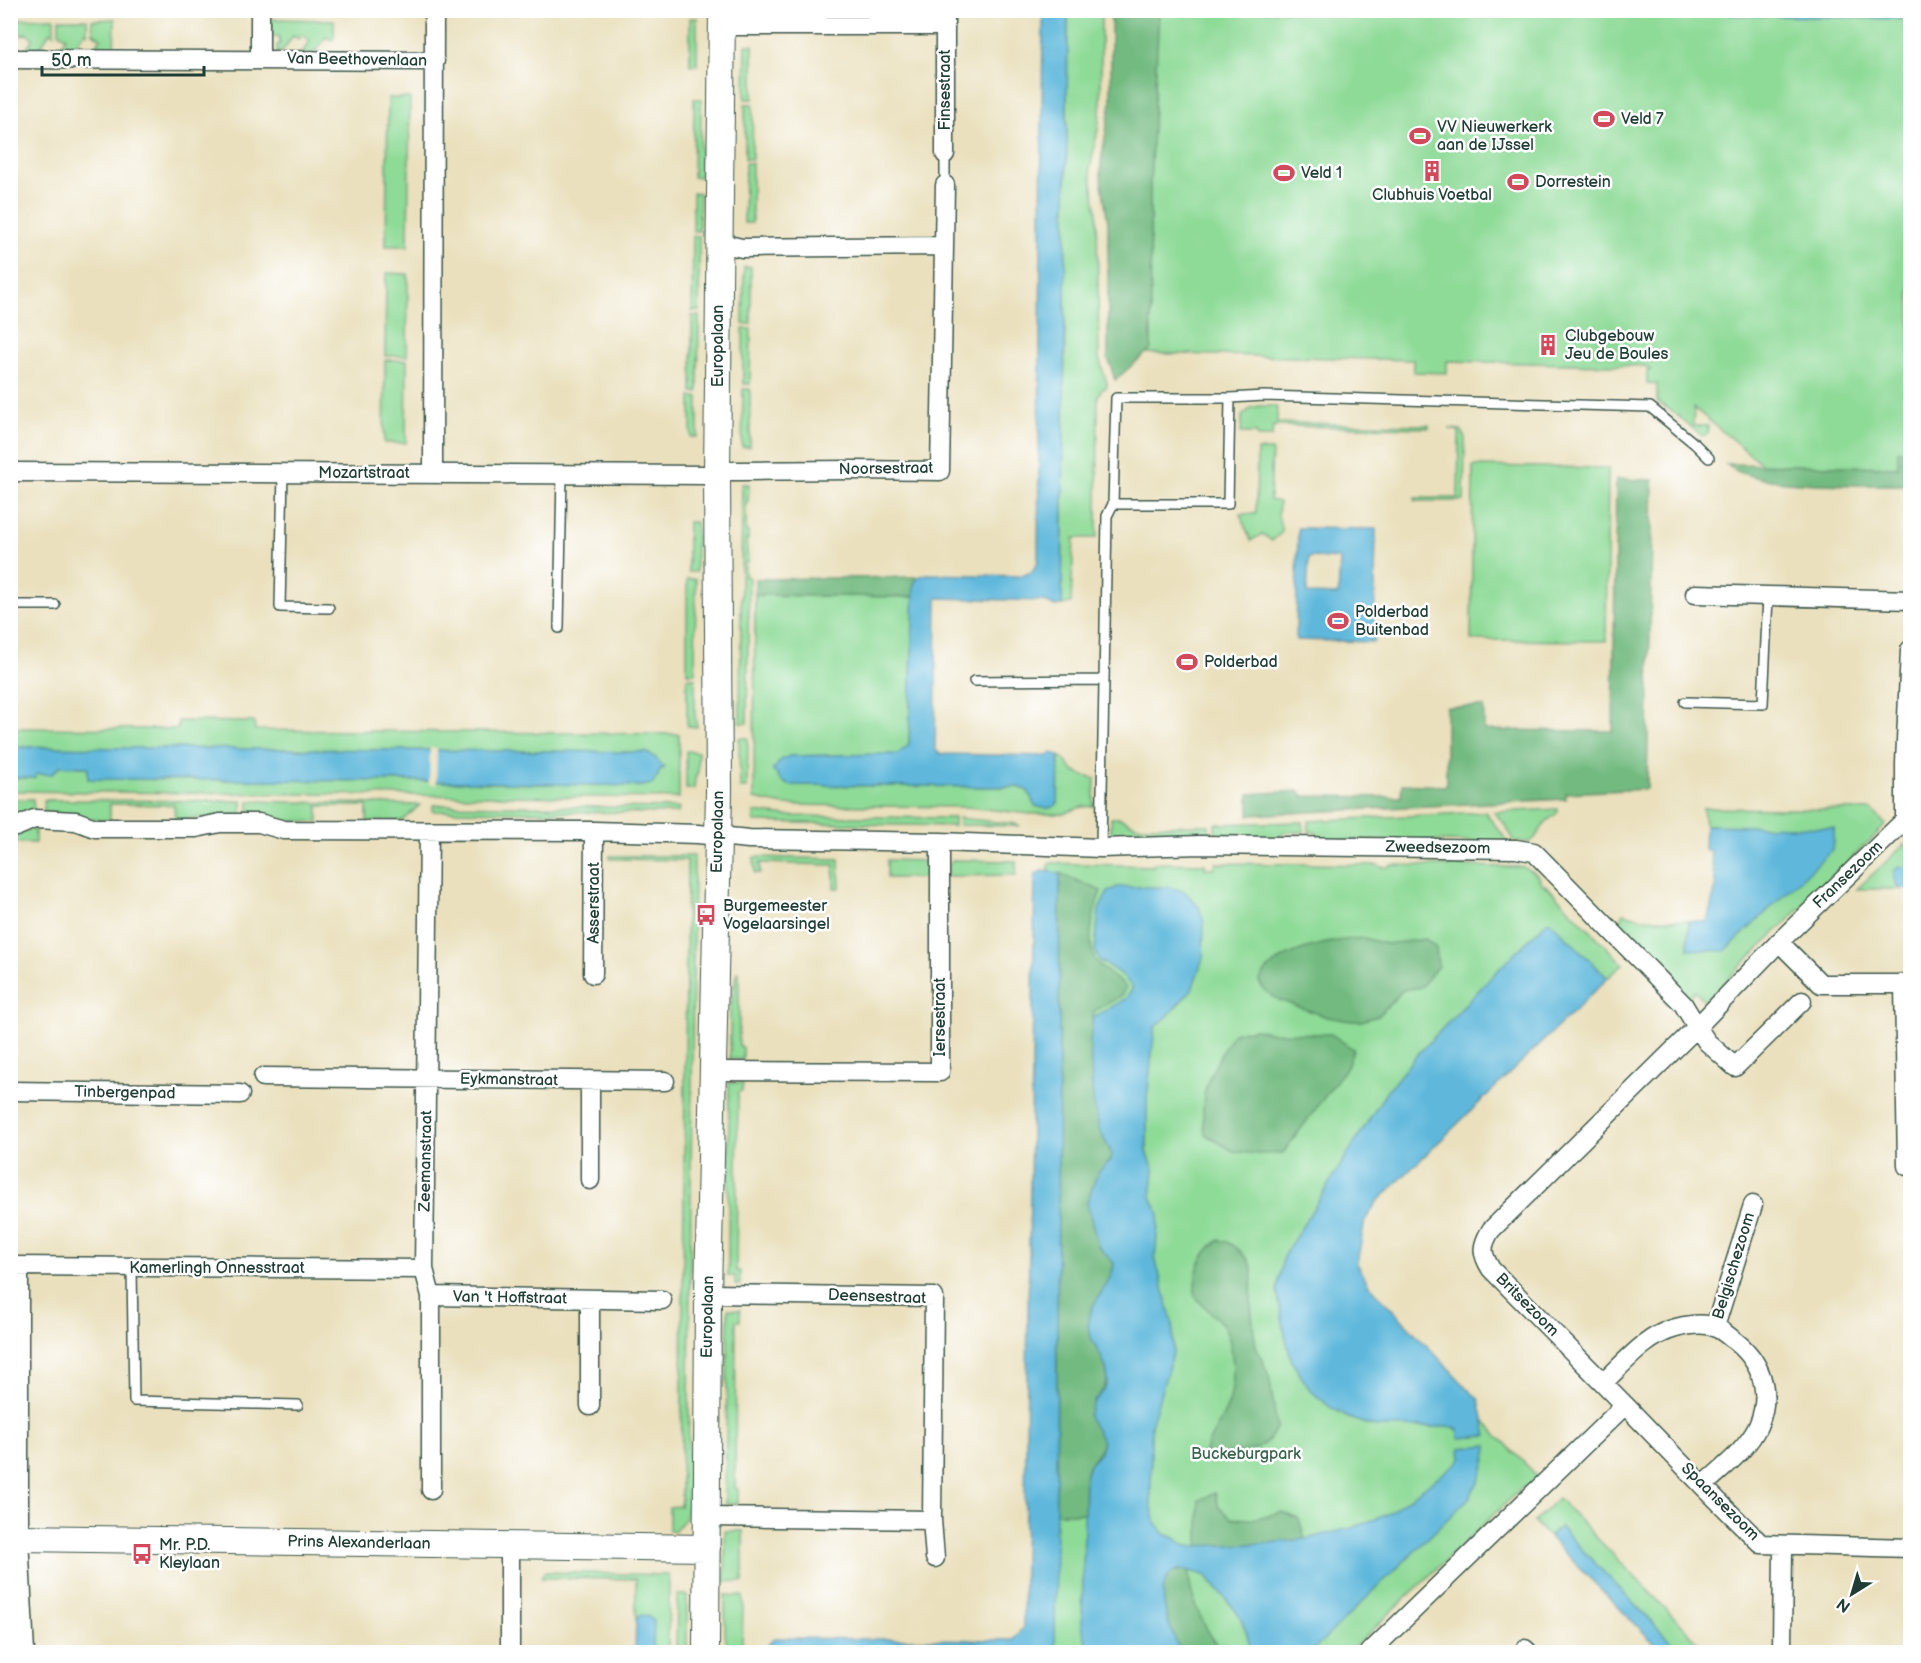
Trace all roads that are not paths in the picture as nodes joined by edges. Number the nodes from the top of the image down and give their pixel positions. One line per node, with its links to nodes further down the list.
1 (260, 10): 6 (street)
2 (434, 10): 7 (street)
3 (722, 18): 4 (street, Finsestraat); 10 (street, Europalaan)
4 (945, 18): 8 (street, Finsestraat)
5 (10, 59): 6 (street, Van Beethovenlaan)
6 (260, 60): 7 (street, Van Beethovenlaan)
7 (435, 61): 16 (street, Van Beethovenlaan)
8 (945, 154): 9 (lane, Noorsestraat)
9 (945, 180): 11 (street, Noorsestraat)
10 (719, 243): 11 (street); 18 (street, Europalaan)
11 (944, 246): 18 (street, Noorsestraat)
12 (1230, 398): 13 (lane); 19 (lane); 19 (lane)
13 (1709, 458)
14 (10, 472): 15 (street, Mozartstraat)
15 (283, 473): 16 (street, Mozartstraat); 25 (lane)
16 (434, 474): 17 (street, Mozartstraat)
17 (562, 474): 18 (street, Mozartstraat); 26 (lane)
18 (717, 475): 34 (street, Europalaan)
19 (1113, 504): 28 (lane)
20 (1695, 594): 21 (street)
21 (1768, 596): 22 (street); 30 (lane)
22 (1911, 600)
23 (10, 605): 24 (lane)
24 (55, 606)
25 (329, 608)
26 (559, 628)
27 (1911, 650): 37 (street, Fransezoom)
28 (1103, 680): 29 (lane); 36 (lane)
29 (974, 681)
30 (1685, 702)
31 (10, 827): 33 (street)
32 (594, 831): 33 (street); 34 (street); 38 (street, Asserstraat)
33 (429, 832): 44 (street, Zeemanstraat)
34 (719, 836): 35 (street); 42 (street, Europalaan)
35 (940, 842): 36 (street); 42 (street, Iersestraat)
36 (1101, 848): 41 (street, Zweedsezoom)
37 (1779, 942): 39 (street); 41 (street, Fransezoom)
38 (593, 974)
39 (1907, 984): 49 (street)
40 (1802, 1000): 41 (street)
41 (1697, 1027): 60 (street, Britsezoom)
42 (712, 1071): 55 (street, Europalaan)
43 (263, 1077): 44 (street)
44 (427, 1079): 45 (street, Eykmanstraat); 54 (street, Zeemanstraat)
45 (590, 1080): 46 (street, Eykmanstraat); 50 (street)
46 (664, 1081)
47 (10, 1091): 48 (street, Tinbergenpad)
48 (240, 1094)
49 (1911, 1166)
50 (590, 1180)
51 (1753, 1205): 59 (street, Belgischezoom)
52 (15, 1266): 53 (street, Kamerlingh Onnesstraat); 68 (street)
53 (132, 1268): 54 (street, Kamerlingh Onnesstraat); 61 (lane)
54 (424, 1269): 56 (street, Zeemanstraat)
55 (708, 1294): 66 (street, Europalaan); 67 (street, Deensestraat)
56 (431, 1296): 57 (street, Van 't Hoffstraat); 65 (street, Zeemanstraat)
57 (590, 1300): 58 (street, Van 't Hoffstraat); 63 (street, Van 't Hoffstraat)
58 (662, 1300)
59 (1716, 1327): 60 (street, Belgischezoom); 64 (street, Belgischezoom)
60 (1604, 1383): 62 (street, Britsezoom)
61 (298, 1405)
62 (1625, 1405): 64 (street, Spaansezoom); 77 (street)
63 (590, 1406)
64 (1703, 1486): 70 (street, Spaansezoom)
65 (431, 1490)
66 (707, 1517): 67 (street); 71 (street, Europalaan)
67 (932, 1520): 73 (street, Deensestraat)
68 (15, 1538): 69 (street, Prins Alexanderlaan); 74 (street)
69 (510, 1545): 71 (street, Prins Alexanderlaan); 75 (street)
70 (1783, 1545): 72 (street, Spaansezoom); 78 (street)
71 (707, 1548): 76 (street, Europalaan)
72 (1911, 1548)
73 (935, 1558)
74 (25, 1653)
75 (510, 1653)
76 (706, 1653)
77 (1370, 1653)
78 (1782, 1653)

